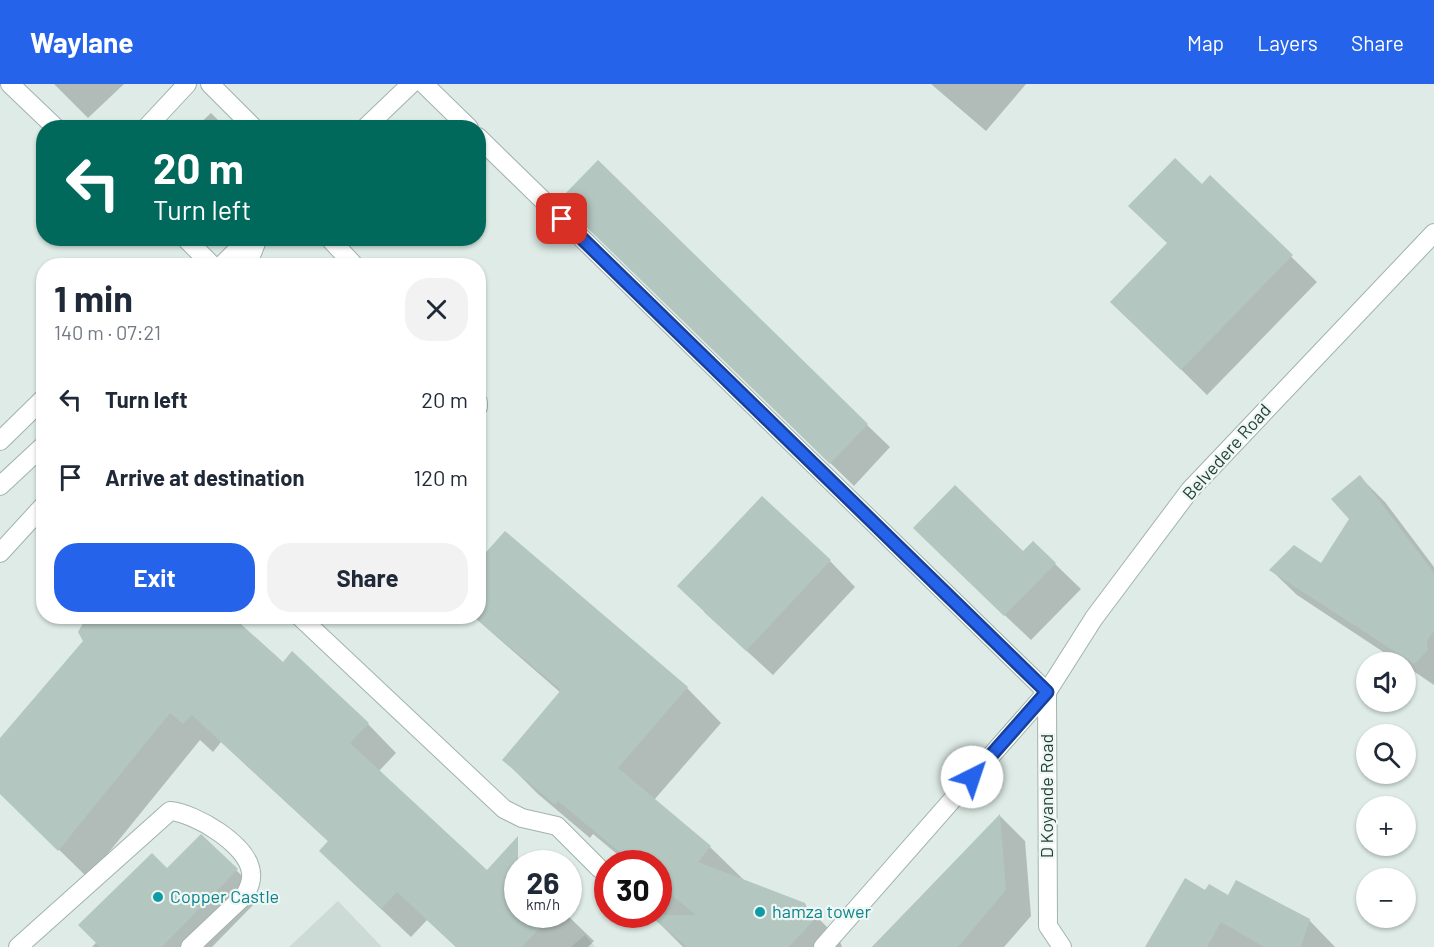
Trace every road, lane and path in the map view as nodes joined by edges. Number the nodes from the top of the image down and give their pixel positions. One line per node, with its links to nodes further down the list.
1 (10, 84): 6 (street)
2 (187, 84): 7 (street)
3 (210, 84): 8 (street)
4 (411, 84): 9 (street)
5 (424, 84): 10 (street)
6 (48, 120)
7 (153, 120)
8 (246, 120)
9 (373, 120)
10 (461, 120)
11 (486, 145): 26 (street)
12 (1434, 233): 26 (street, Belvedere Road)
13 (193, 246): 16 (street)
14 (241, 246): 17 (street)
15 (336, 246): 18 (street)
16 (205, 258)
17 (229, 258)
18 (347, 258)
19 (36, 406): 20 (street)
20 (0, 441)
21 (36, 452): 22 (street)
22 (0, 486)
23 (36, 514): 24 (street)
24 (0, 553)
25 (307, 624): 27 (street)
26 (1047, 692): 30 (street, D Koyande Road); 31 (street, D Koyande Road)
27 (594, 863)
28 (18, 947): 29 (street)
29 (190, 947)
30 (823, 947)
31 (1062, 947)

